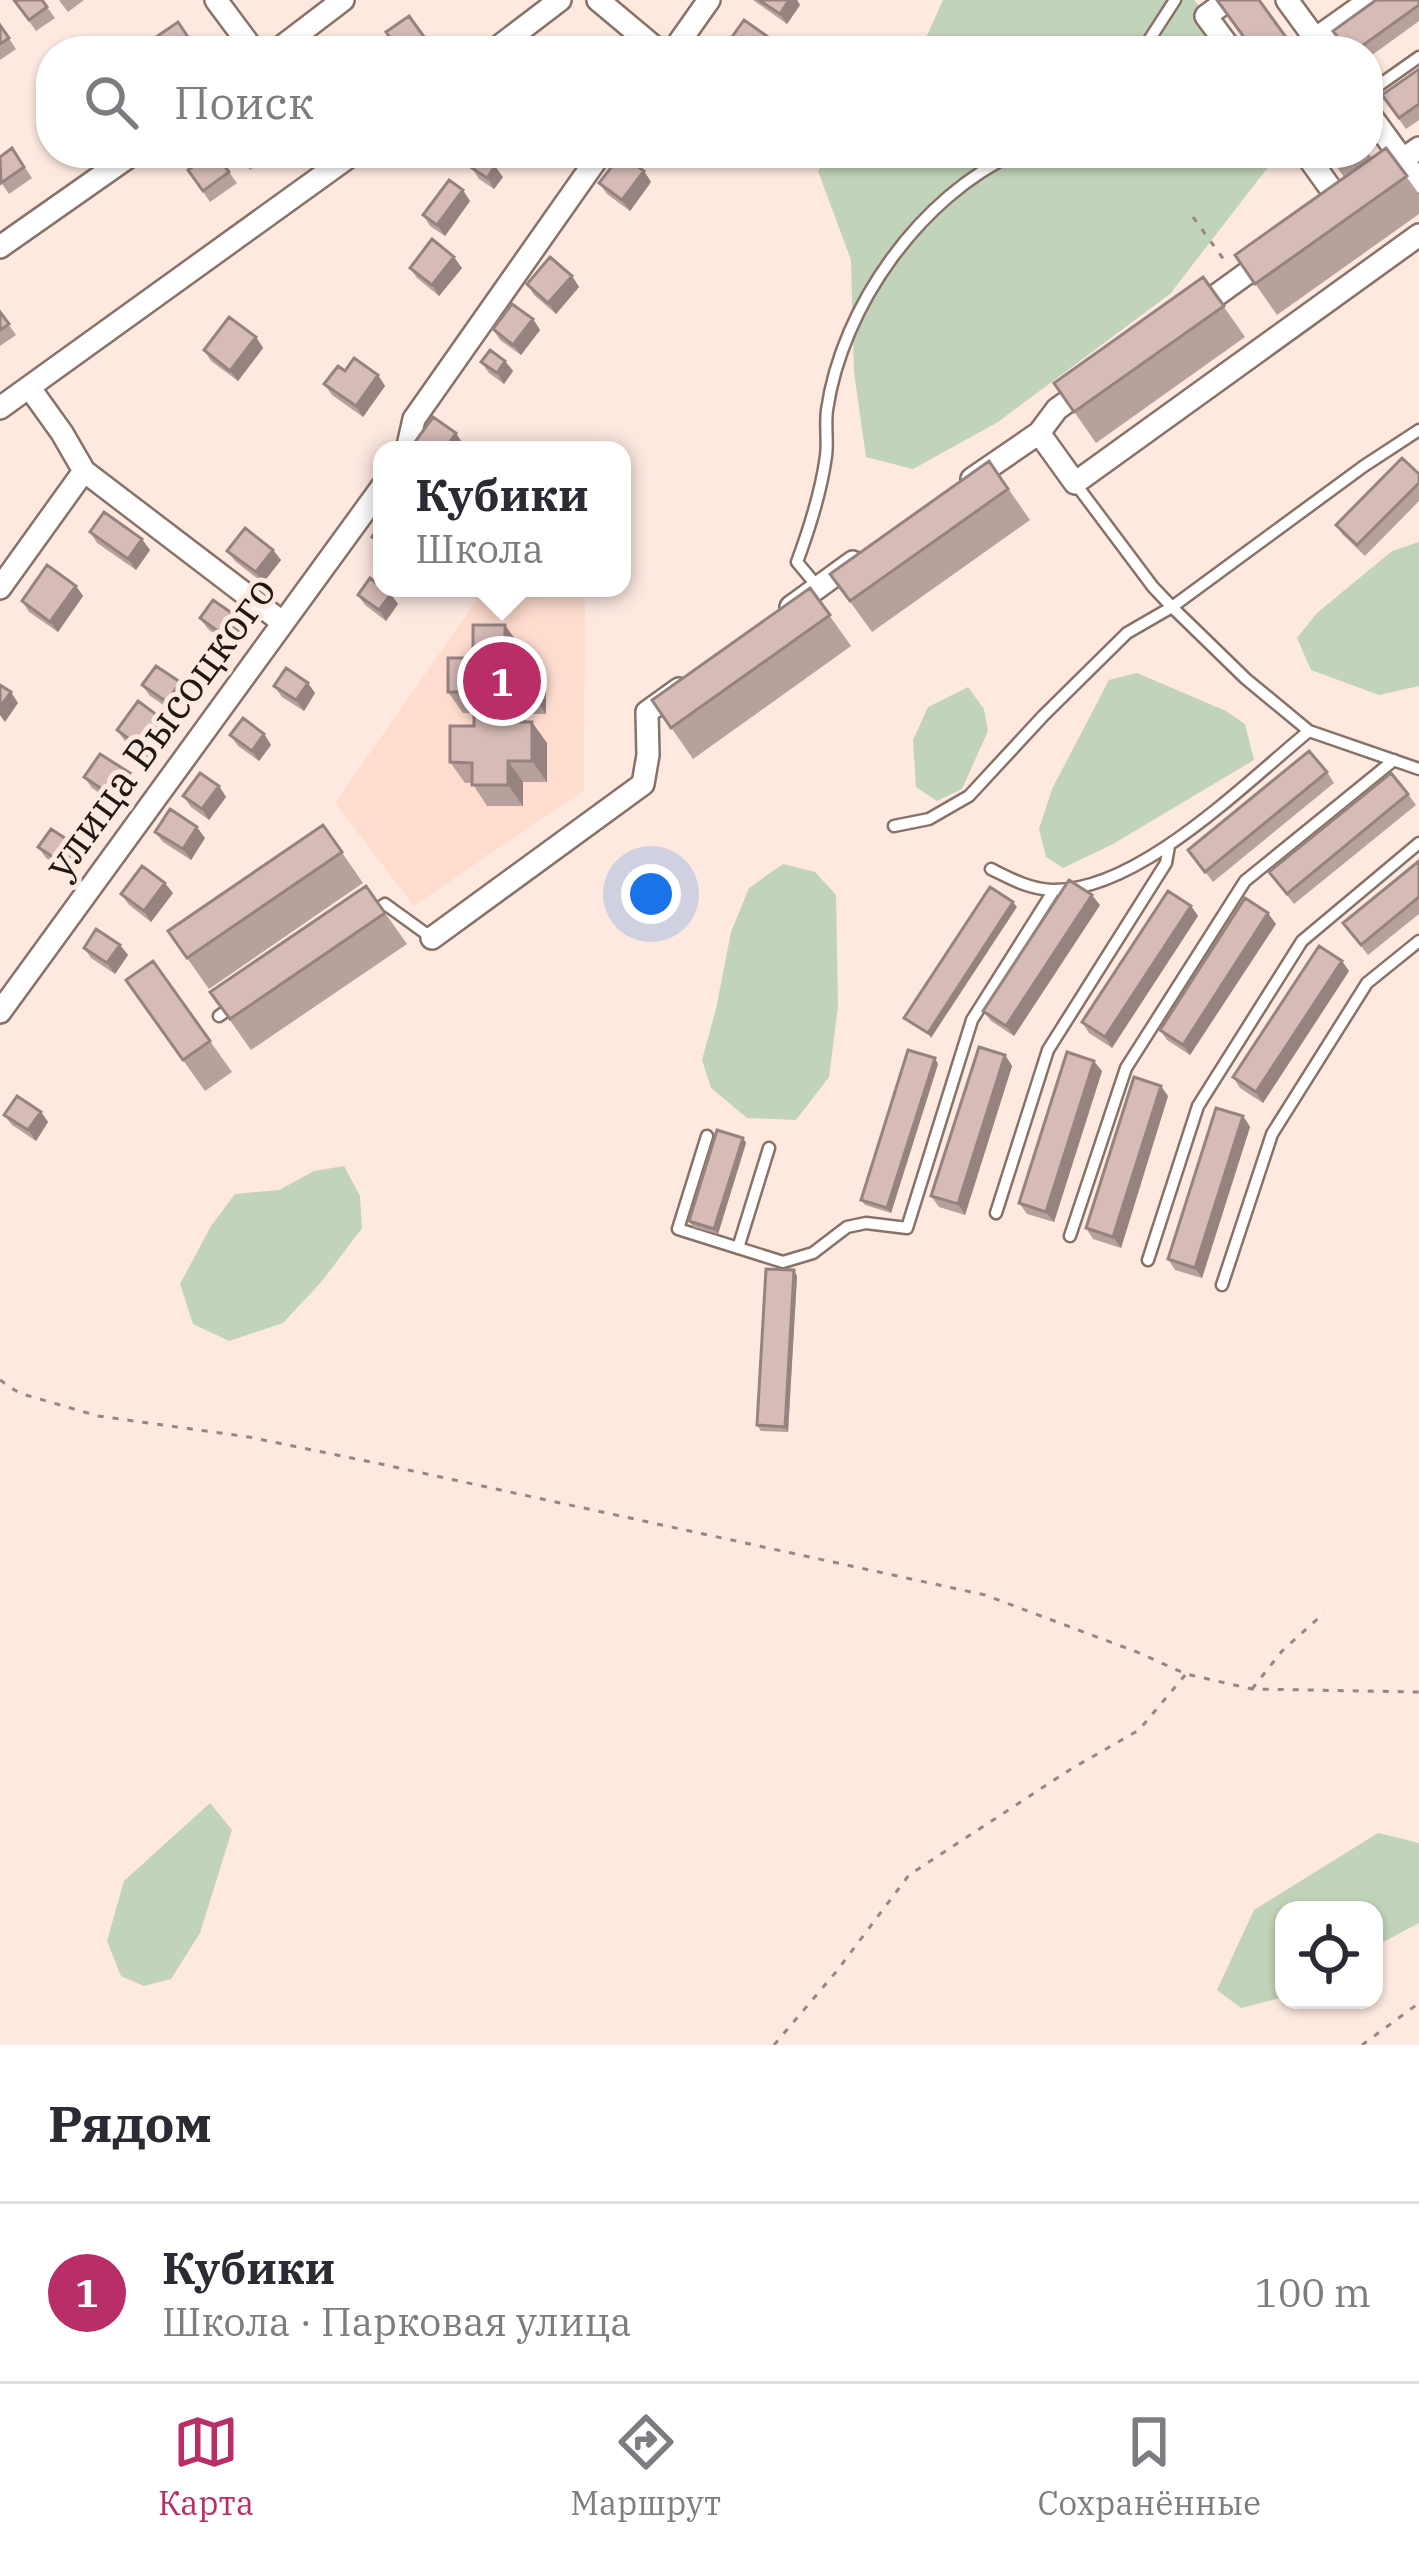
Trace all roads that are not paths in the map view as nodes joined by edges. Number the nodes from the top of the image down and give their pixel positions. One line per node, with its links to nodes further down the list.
1 (215, 0): 10 (street)
2 (343, 0): 11 (street)
3 (560, 0): 12 (street)
4 (598, 0): 13 (street)
5 (709, 0): 14 (street)
6 (1175, 0): 15 (lane)
7 (1228, 0): 16 (street)
8 (1370, 0): 18 (street)
9 (1289, 1): 17 (street)
10 (243, 36)
11 (296, 36)
12 (513, 36)
13 (641, 36)
14 (684, 36)
15 (1152, 36)
16 (1221, 36)
17 (1314, 36)
18 (1330, 36)
19 (1419, 57): 20 (lane)
20 (1383, 82)
21 (1383, 126): 22 (street)
22 (1411, 153): 27 (street); 28 (street)
23 (113, 168): 31 (street)
24 (333, 168): 34 (street)
25 (590, 168): 38 (street)
26 (987, 168): 44 (lane)
27 (1312, 168)
28 (1419, 182)
29 (1419, 235): 40 (street)
30 (1290, 242): 32 (street)
31 (0, 247)
32 (1184, 319)
33 (1111, 370): 37 (street)
34 (29, 387): 35 (street); 39 (street)
35 (0, 408)
36 (1419, 430): 46 (lane)
37 (1039, 433): 40 (street); 41 (street)
38 (409, 441)
39 (84, 470): 45 (street); 48 (street)
40 (1075, 483): 46 (lane)
41 (946, 497)
42 (373, 499): 48 (street, улица Высоцкого)
43 (873, 548): 44 (street)
44 (818, 586): 47 (street)
45 (0, 589)
46 (1172, 607): 50 (lane); 53 (lane)
47 (780, 614)
48 (282, 622): 62 (street, улица Высоцкого)
49 (704, 670): 59 (street)
50 (1309, 731): 51 (lane); 55 (lane)
51 (1394, 760): 52 (lane); 67 (lane)
52 (1419, 769)
53 (894, 826)
54 (1419, 843): 69 (lane)
55 (1169, 846): 57 (lane); 66 (lane)
56 (991, 869): 57 (lane)
57 (1054, 890): 68 (lane)
58 (367, 916): 59 (lane)
59 (432, 938)
60 (1419, 941): 70 (lane)
61 (256, 991): 63 (lane)
62 (0, 1012)
63 (218, 1016)
64 (707, 1136): 68 (lane)
65 (769, 1148): 68 (lane)
66 (996, 1213)
67 (1070, 1236)
68 (738, 1248)
69 (1148, 1260)
70 (1222, 1285)

